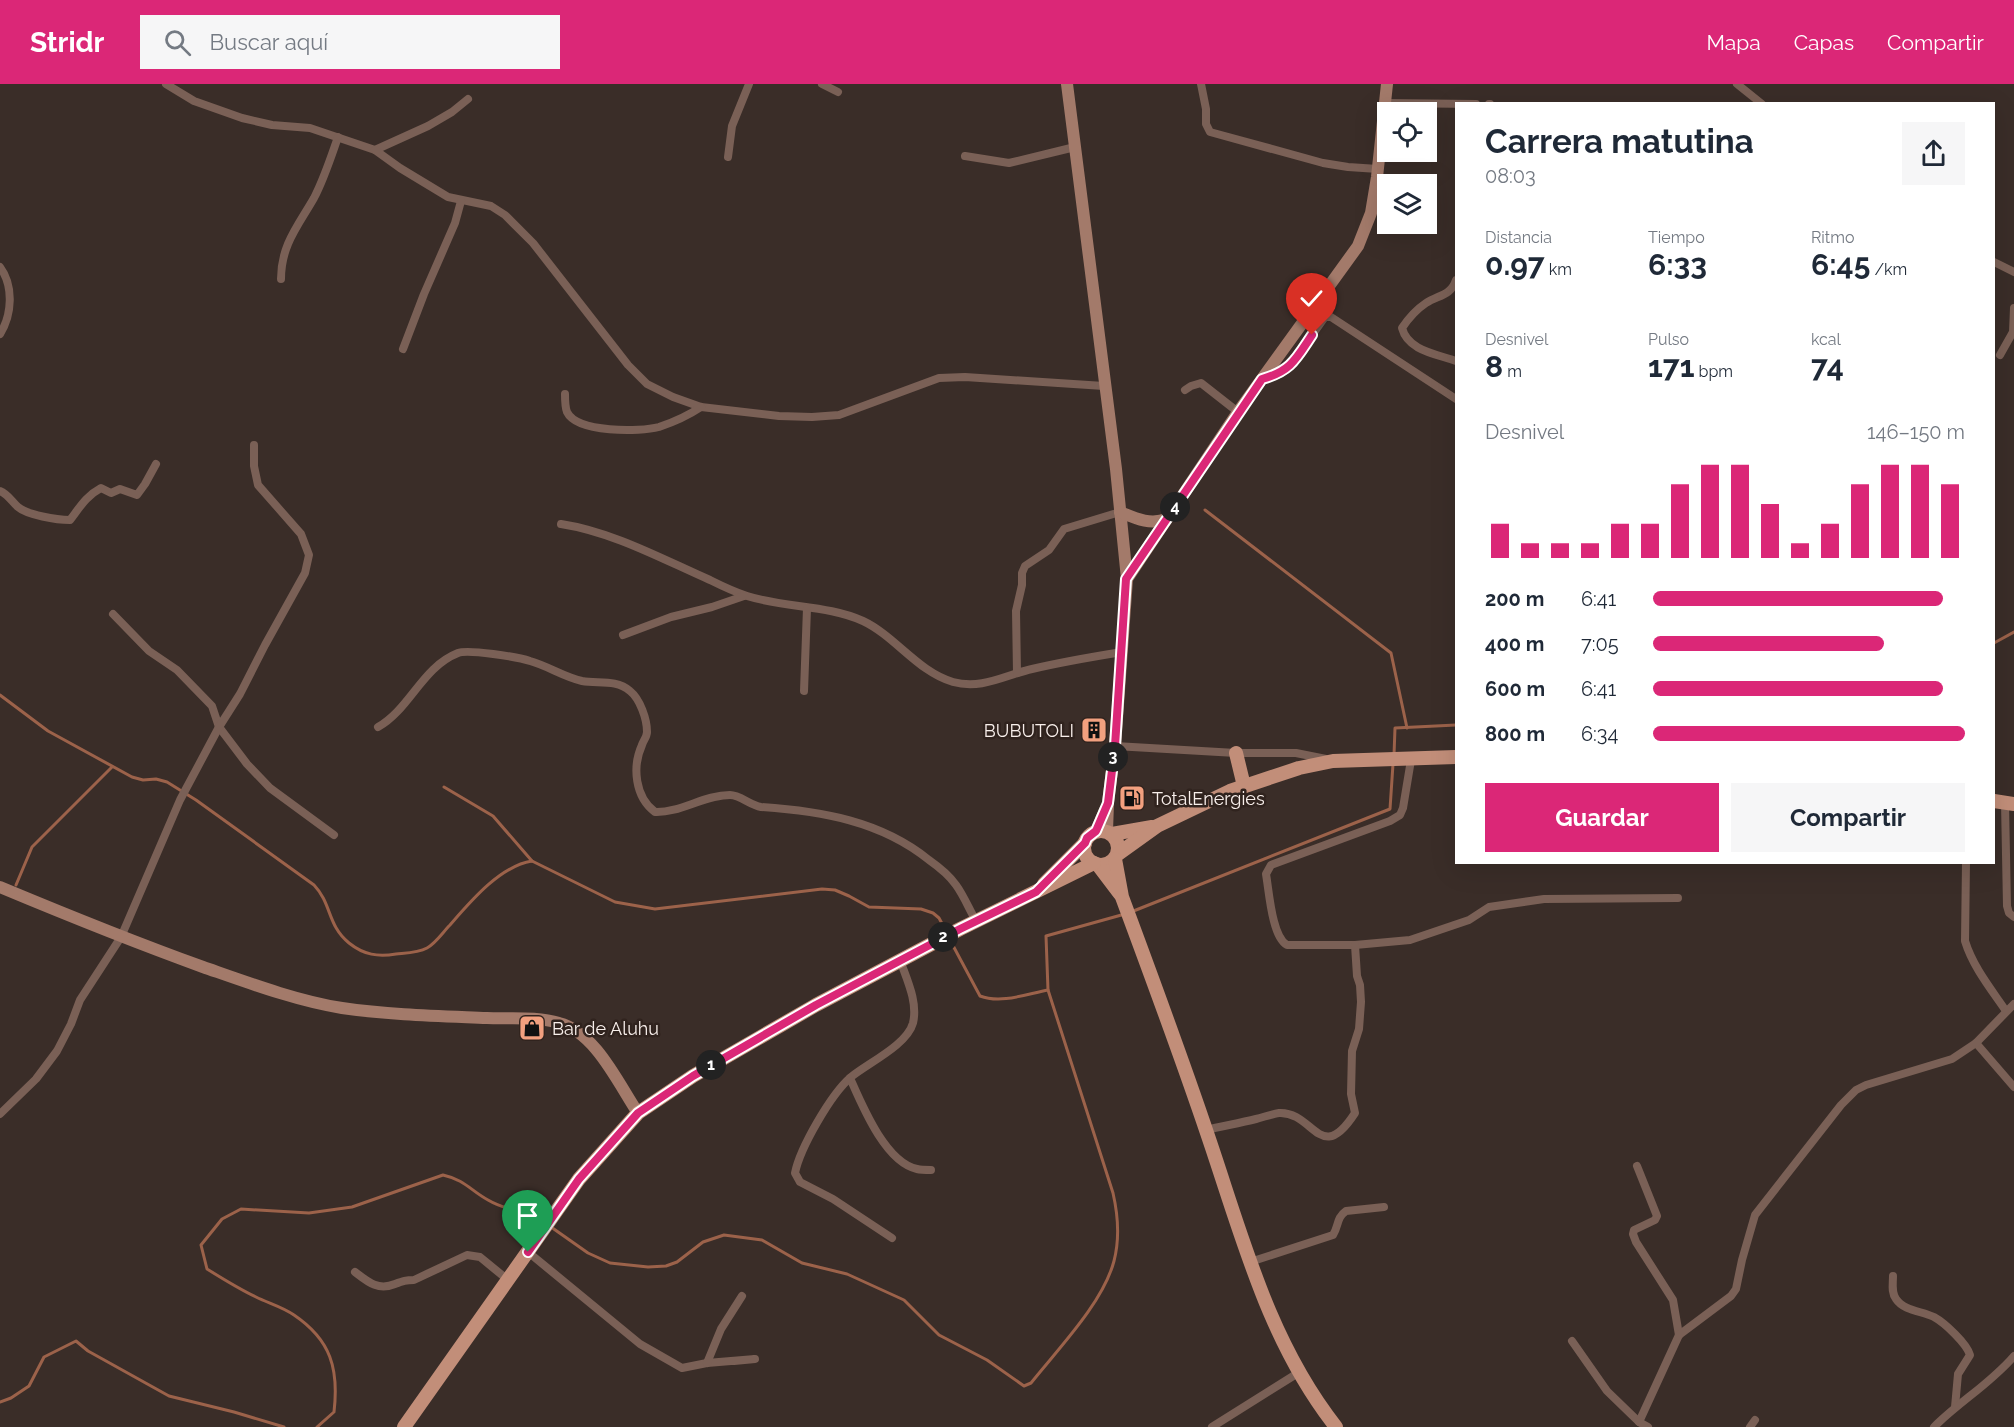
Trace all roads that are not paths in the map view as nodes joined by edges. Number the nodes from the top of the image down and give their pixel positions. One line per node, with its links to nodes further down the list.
1 (166, 84): 14 (street)
2 (749, 84): 18 (street)
3 (822, 84): 8 (street)
4 (1066, 84): 15 (street)
5 (1201, 84): 20 (street)
6 (1387, 84): 10 (street)
7 (1737, 84): 11 (street)
8 (838, 92)
9 (468, 99): 16 (street)
10 (1384, 102)
11 (1760, 102)
12 (1437, 104): 13 (street)
13 (1455, 104)
14 (338, 137): 16 (street); 25 (street)
15 (1075, 147): 17 (street); 33 (street)
16 (375, 150): 21 (street)
17 (965, 156)
18 (728, 158)
19 (1379, 162): 20 (street)
20 (1378, 169): 32 (street)
21 (461, 201): 29 (street); 37 (street)
22 (1995, 262): 24 (street)
23 (0, 267): 28 (street)
24 (2014, 272)
25 (281, 279)
26 (1455, 284): 31 (street)
27 (2014, 308): 30 (street)
28 (0, 334)
29 (403, 349)
30 (2000, 355)
31 (1455, 361)
32 (1262, 379): 36 (street); 38 (street)
33 (1104, 386): 37 (street); 42 (street)
34 (1185, 390): 38 (street)
35 (564, 394): 37 (street)
36 (1455, 398)
37 (701, 407)
38 (1238, 412): 43 (street)
39 (254, 445): 53 (street)
40 (156, 464): 41 (street)
41 (0, 491)
42 (1120, 512): 43 (street); 45 (street); 51 (street)
43 (1167, 519): 45 (street)
44 (561, 524): 46 (street)
45 (1126, 579): 50 (street)
46 (744, 596): 47 (street); 49 (street)
47 (807, 608): 51 (street); 52 (street)
48 (113, 614): 53 (street)
49 (623, 635)
50 (1122, 652): 51 (street); 55 (street)
51 (1017, 673)
52 (804, 691)
53 (219, 727): 65 (street); 76 (street)
54 (378, 727): 75 (street)
55 (1115, 746): 56 (street); 64 (street)
56 (1236, 753): 59 (street); 61 (main road)
57 (1455, 757): 58 (main road)
58 (1410, 759): 59 (main road); 60 (main road); 77 (street)
59 (1333, 761): 61 (main road)
60 (1455, 763)
61 (1244, 786): 63 (main road)
62 (2004, 802): 74 (street)
63 (1156, 826): 64 (main road); 67 (main road)
64 (1105, 832): 66 (main road); 67 (main road)
65 (334, 835)
66 (1085, 843): 68 (main road); 71 (main road)
67 (1116, 856): 68 (main road); 73 (main road)
68 (1096, 864): 71 (main road); 73 (main road)
69 (1966, 864): 80 (street)
70 (0, 887): 76 (street)
71 (1036, 892): 75 (main road)
72 (1678, 898): 77 (street)
73 (1124, 900): 86 (main road)
74 (2014, 917)
75 (976, 921): 78 (main road)
76 (121, 937): 84 (street); 85 (street)
77 (1355, 945): 86 (street)
78 (900, 960): 82 (street); 84 (main road)
79 (2014, 1004): 80 (street)
80 (2006, 1011): 81 (street)
81 (1976, 1042): 83 (street); 97 (street)
82 (850, 1078): 88 (street); 90 (street)
83 (2014, 1087)
84 (638, 1113): 91 (main road)
85 (0, 1114)
86 (1206, 1130): 92 (main road)
87 (1638, 1166): 97 (street)
88 (931, 1170)
89 (1384, 1207): 92 (street)
90 (892, 1238)
91 (528, 1252): 95 (main road); 101 (street)
92 (1250, 1262): 102 (main road)
93 (355, 1272): 95 (street)
94 (1893, 1276): 103 (street)
95 (508, 1280): 105 (main road)
96 (742, 1296): 101 (street)
97 (1679, 1335): 104 (street)
98 (1572, 1341): 104 (street)
99 (2014, 1356): 103 (street)
100 (734, 1361): 101 (street)
101 (707, 1363)
102 (1298, 1373): 106 (street); 107 (main road)
103 (1955, 1407): 108 (street)
104 (1643, 1425)
105 (404, 1427)
106 (1212, 1427)
107 (1336, 1427)
108 (1934, 1427)

